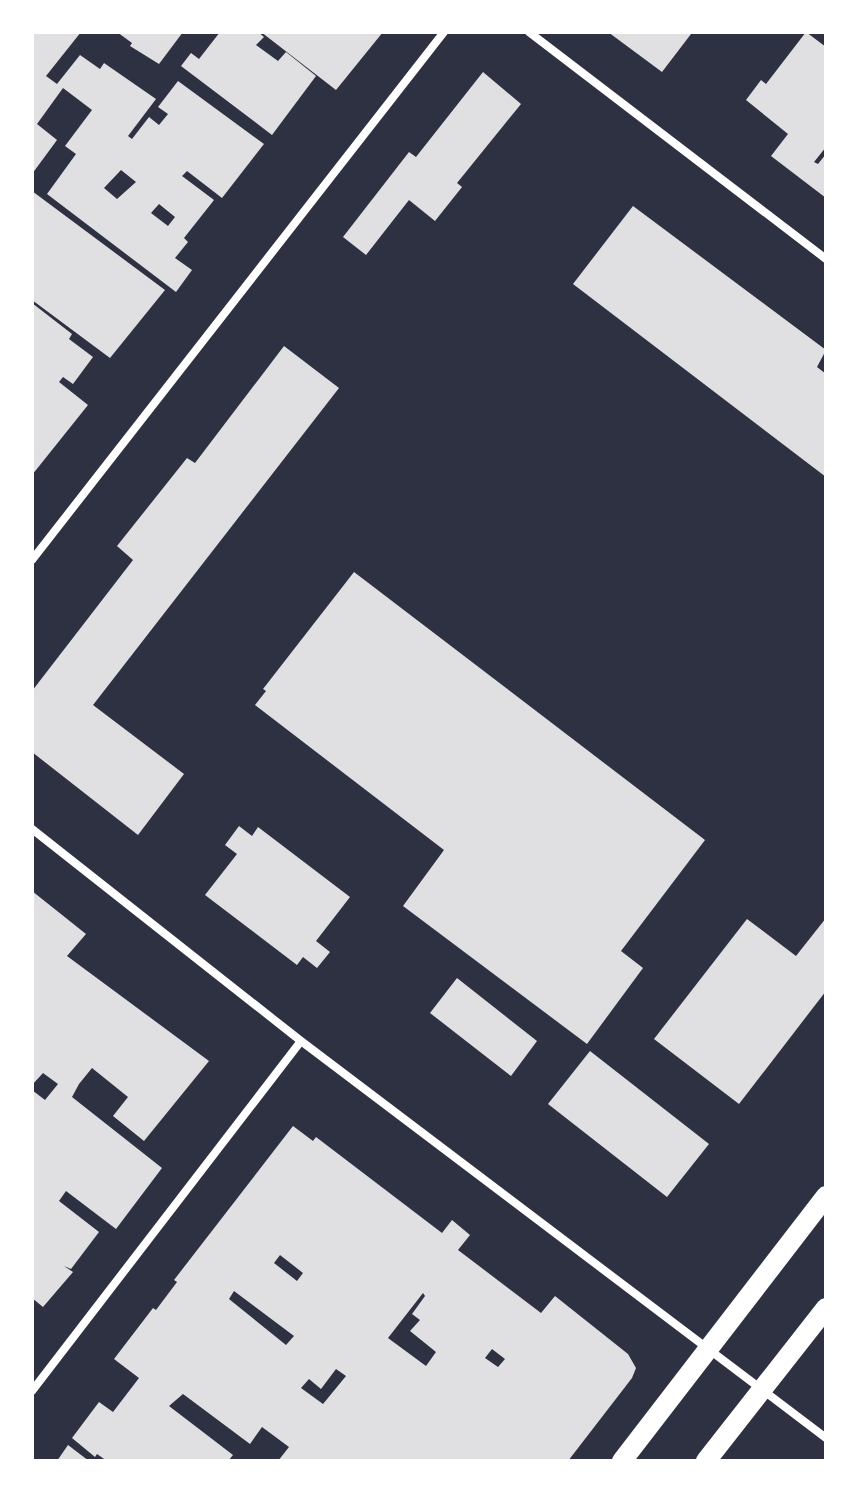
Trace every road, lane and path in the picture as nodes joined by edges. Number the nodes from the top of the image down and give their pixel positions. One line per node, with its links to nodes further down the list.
1 (444, 32): 4 (street)
2 (529, 32): 3 (street)
3 (826, 259)
4 (32, 560)
5 (32, 829): 6 (street)
6 (301, 1041): 9 (street); 11 (street)
7 (826, 1196): 9 (main road)
8 (826, 1308): 10 (main road)
9 (709, 1347): 10 (street); 13 (main road)
10 (763, 1390): 12 (street); 14 (main road)
11 (32, 1391)
12 (826, 1438)
13 (622, 1461)
14 (706, 1461)

